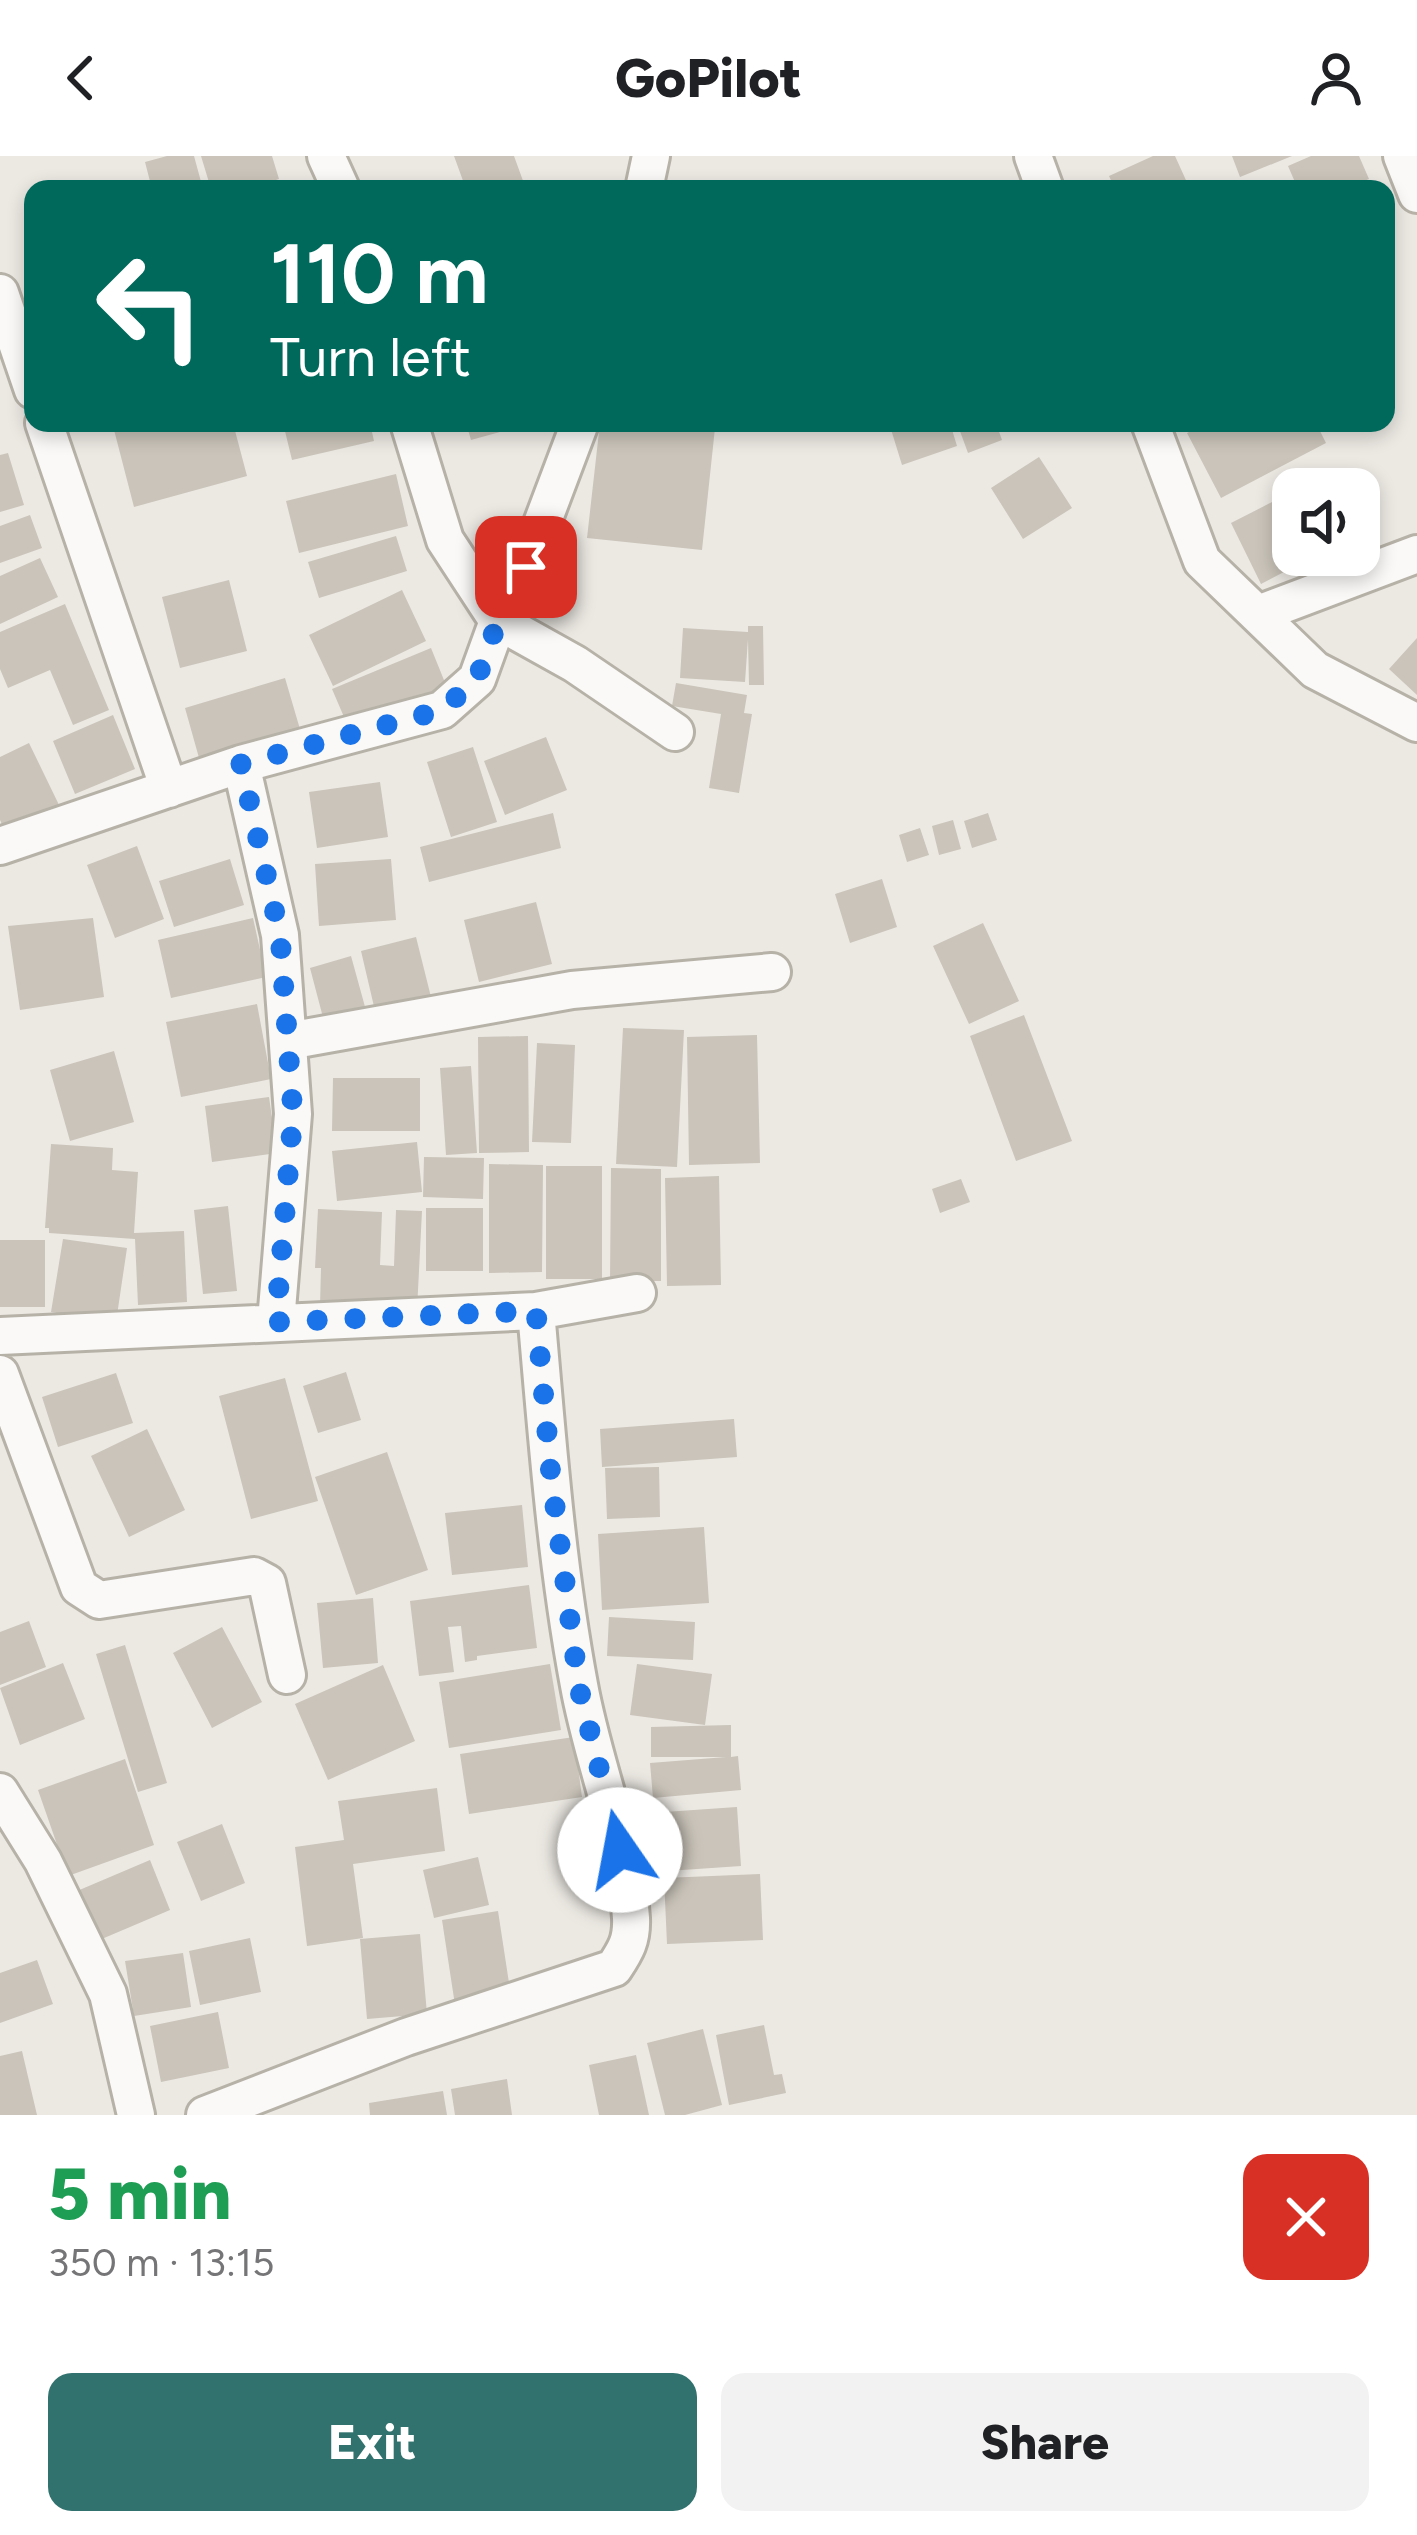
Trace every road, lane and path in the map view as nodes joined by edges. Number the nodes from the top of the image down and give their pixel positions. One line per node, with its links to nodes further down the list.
1 (1402, 156): 2 (street)
2 (1417, 194)
3 (0, 293): 4 (street)
4 (24, 364)
5 (47, 432): 15 (street)
6 (412, 432): 11 (street)
7 (577, 432): 11 (street)
8 (1153, 432): 10 (street)
9 (1417, 554): 10 (street)
10 (1258, 614): 12 (street)
11 (498, 621): 13 (street); 14 (street)
12 (1417, 723)
13 (675, 732)
14 (241, 764): 15 (street); 18 (street)
15 (169, 789): 16 (street)
16 (0, 846)
17 (772, 972): 18 (street)
18 (288, 1041): 21 (street)
19 (637, 1293): 20 (street)
20 (536, 1311): 21 (street); 27 (street)
21 (276, 1322): 22 (street)
22 (0, 1336)
23 (0, 1374): 24 (street)
24 (287, 1675)
25 (0, 1792): 26 (street)
26 (136, 2115)
27 (205, 2115)

